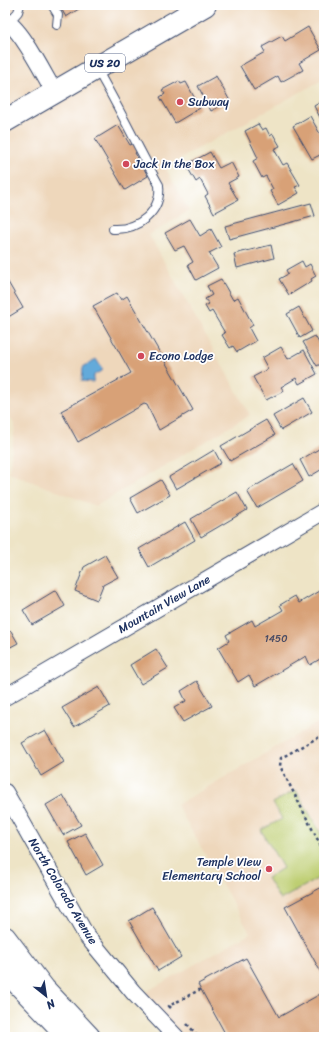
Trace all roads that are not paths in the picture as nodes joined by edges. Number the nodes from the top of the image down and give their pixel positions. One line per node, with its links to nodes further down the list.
1 (20, 5): 4 (lane)
2 (52, 5): 5 (lane)
3 (205, 5): 6 (main road, US 20)
4 (7, 22): 7 (street)
5 (57, 25)
6 (96, 68): 7 (main road, US 20); 9 (lane)
7 (55, 93): 8 (main road, US 20)
8 (5, 121)
9 (113, 229)
10 (324, 511): 11 (street, Mountain View Lane)
11 (5, 697)
12 (5, 792): 17 (street, North Colorado Avenue)
13 (5, 938): 16 (main road)
14 (5, 970): 15 (main road)
15 (69, 1037)
16 (89, 1037)
17 (176, 1037)

